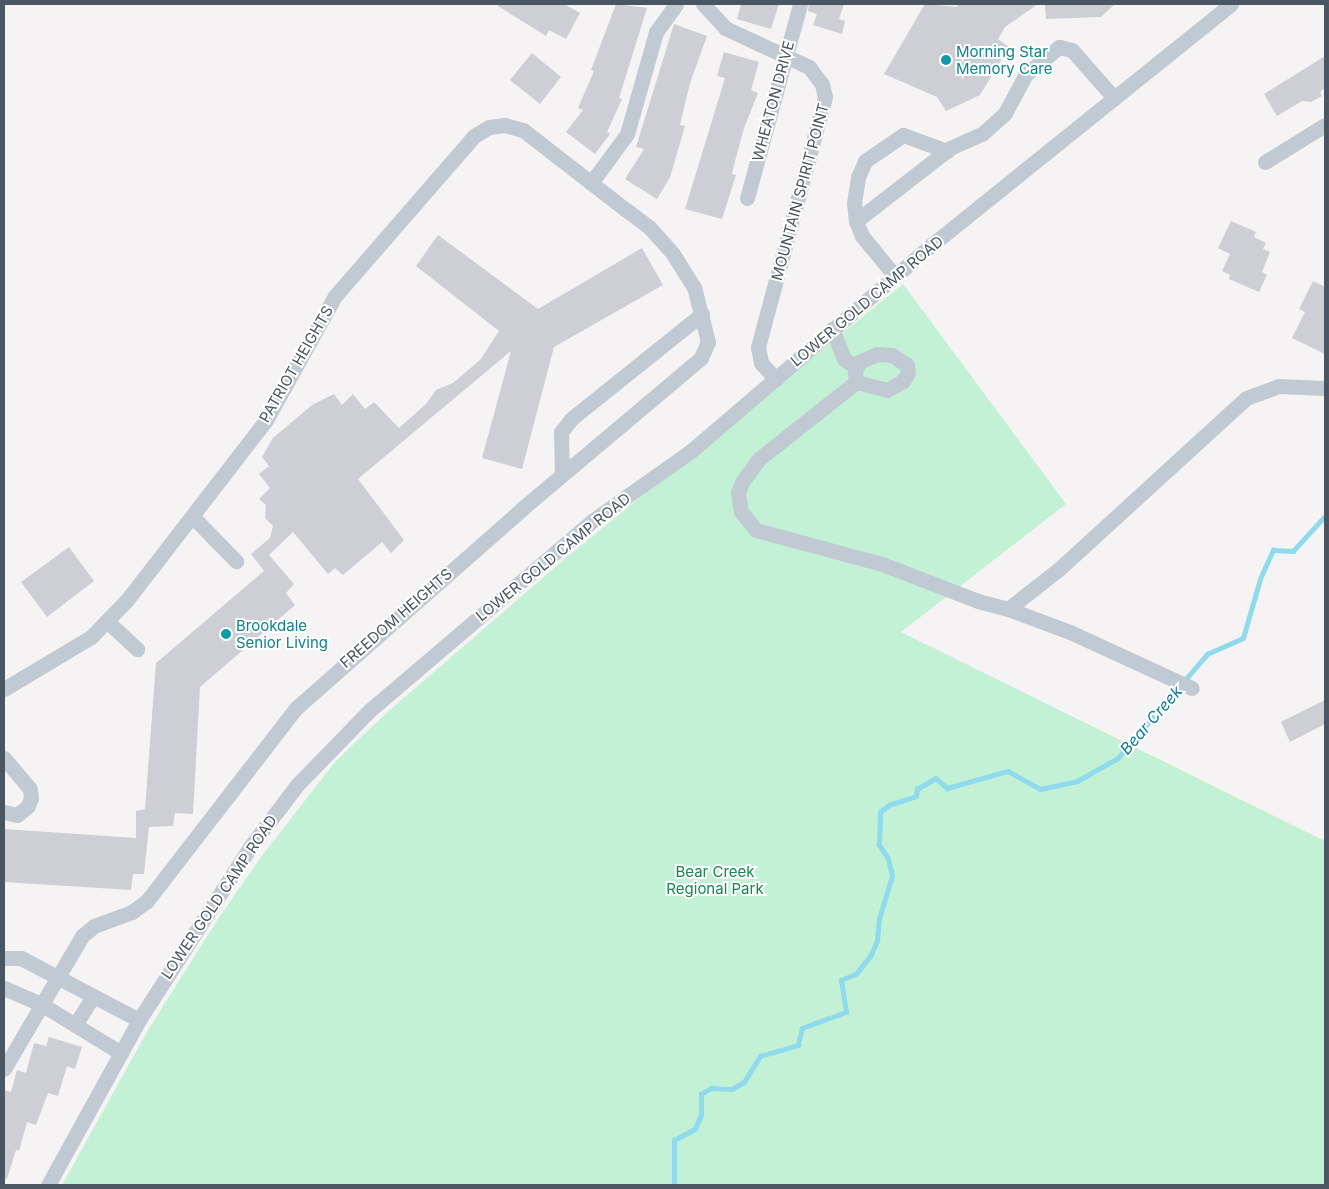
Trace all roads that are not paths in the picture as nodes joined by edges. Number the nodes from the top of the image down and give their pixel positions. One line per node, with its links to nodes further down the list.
1 (676, 4): 10 (street)
2 (704, 4): 5 (street, MOUNTAIN SPIRIT POINT)
3 (800, 4): 5 (street, WHEATON DRIVE)
4 (1231, 4): 6 (street, LOWER GOLD CAMP ROAD)
5 (786, 54): 11 (street, WHEATON DRIVE); 16 (street, MOUNTAIN SPIRIT POINT)
6 (1114, 98): 8 (street); 13 (street, LOWER GOLD CAMP ROAD)
7 (1325, 125): 9 (street)
8 (947, 151): 12 (street); 12 (street)
9 (1265, 162)
10 (597, 187): 14 (street, FREEDOM HEIGHTS); 19 (street, PATRIOT HEIGHTS)
11 (747, 198)
12 (856, 221): 13 (street)
13 (896, 276): 15 (street, LOWER GOLD CAMP ROAD)
14 (702, 314): 18 (street); 18 (street, FREEDOM HEIGHTS)
15 (832, 330): 16 (street, LOWER GOLD CAMP ROAD); 21 (street)
16 (776, 379): 33 (street, LOWER GOLD CAMP ROAD)
17 (1325, 388): 21 (street)
18 (562, 474): 29 (street, FREEDOM HEIGHTS)
19 (193, 516): 20 (street); 22 (street, PATRIOT HEIGHTS)
20 (236, 562)
21 (1008, 609): 24 (street)
22 (108, 622): 23 (street); 25 (street, PATRIOT HEIGHTS)
23 (137, 649)
24 (1192, 688)
25 (4, 689)
26 (4, 758): 27 (street)
27 (4, 812)
28 (4, 958): 29 (street)
29 (56, 977): 31 (street); 32 (street, FREEDOM HEIGHTS)
30 (4, 988): 32 (street)
31 (93, 996): 33 (street); 34 (street)
32 (41, 1004): 34 (street); 36 (street, FREEDOM HEIGHTS)
33 (139, 1020): 35 (street, LOWER GOLD CAMP ROAD)
34 (75, 1025): 35 (street)
35 (121, 1053): 37 (street, LOWER GOLD CAMP ROAD)
36 (4, 1069)
37 (48, 1185)

